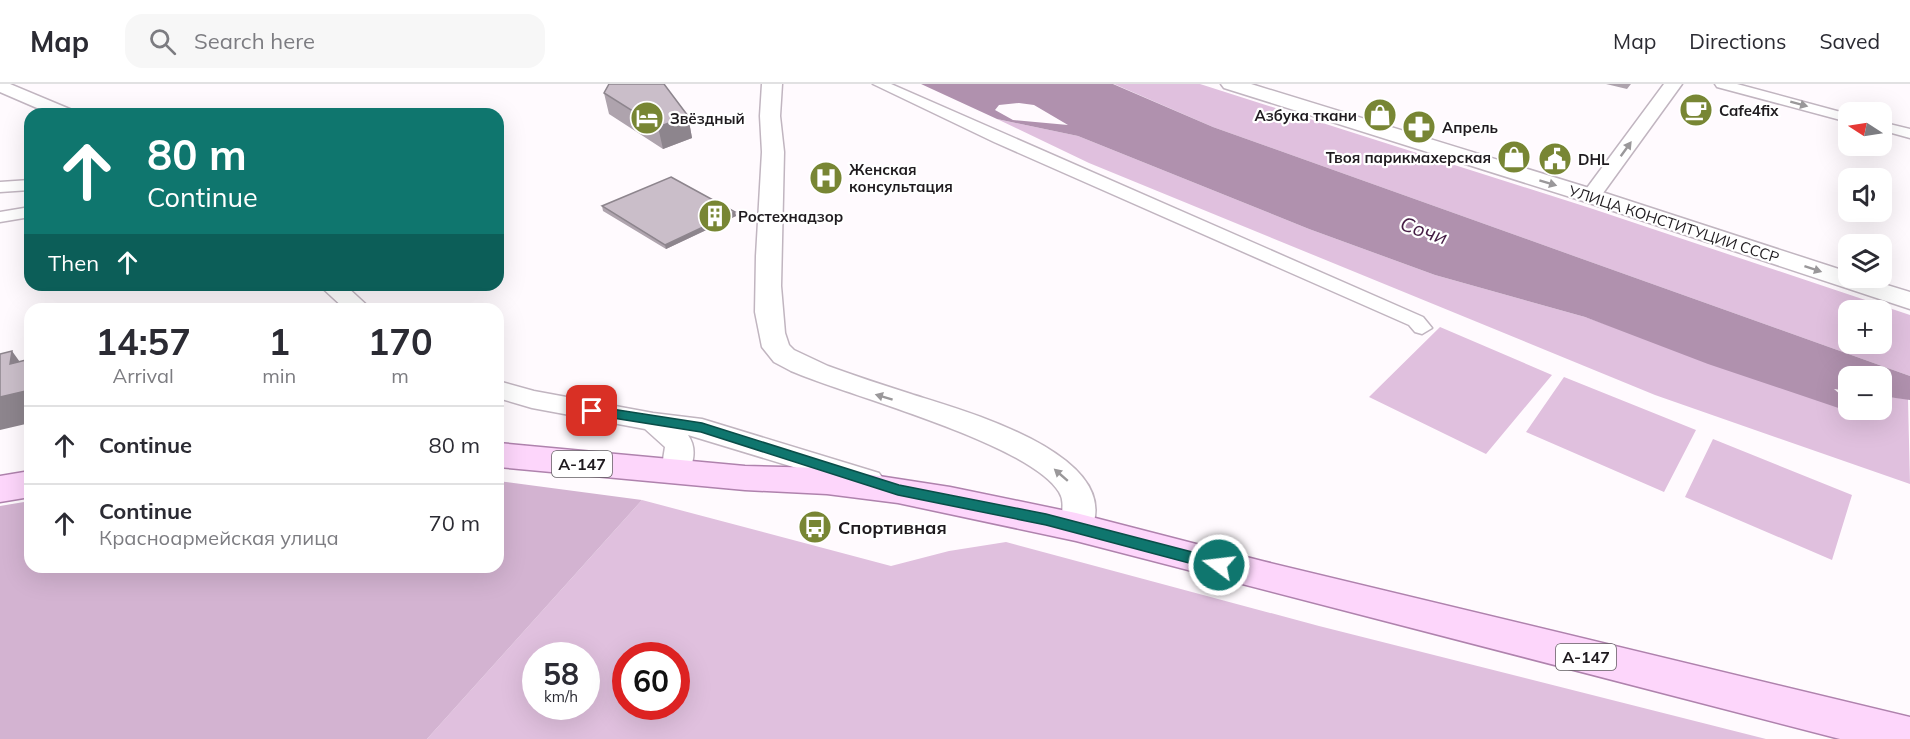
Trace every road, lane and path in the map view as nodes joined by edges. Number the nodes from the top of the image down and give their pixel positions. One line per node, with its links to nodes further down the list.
1 (880, 84): 20 (street)
2 (1231, 84): 14 (main road, УЛИЦА КОНСТИТУЦИИ СССР, one-way to 14)
3 (1673, 84): 14 (street, one-way to 3)
4 (1722, 84): 9 (street, one-way to 9)
5 (0, 86): 8 (street)
6 (752, 87): 7 (main road)
7 (771, 95): 28 (main road, one-way to 7)
8 (52, 108)
9 (1838, 115)
10 (1892, 129): 11 (street)
11 (1910, 134)
12 (24, 185): 13 (street)
13 (0, 187)
14 (1591, 196): 18 (main road, УЛИЦА КОНСТИТУЦИИ СССР, one-way to 18)
15 (24, 213): 16 (street)
16 (0, 218)
17 (338, 291): 19 (street)
18 (1910, 301)
19 (352, 303)
20 (1422, 328)
21 (504, 391): 22 (street)
22 (653, 422): 24 (street); 27 (street, А-147)
23 (508, 457): 24 (main road, А-147)
24 (660, 471): 27 (main road, А-147)
25 (24, 485): 26 (main road)
26 (0, 489)
27 (898, 490): 28 (main road, А-147)
28 (1076, 527): 29 (main road, А-147)
29 (1910, 737)

